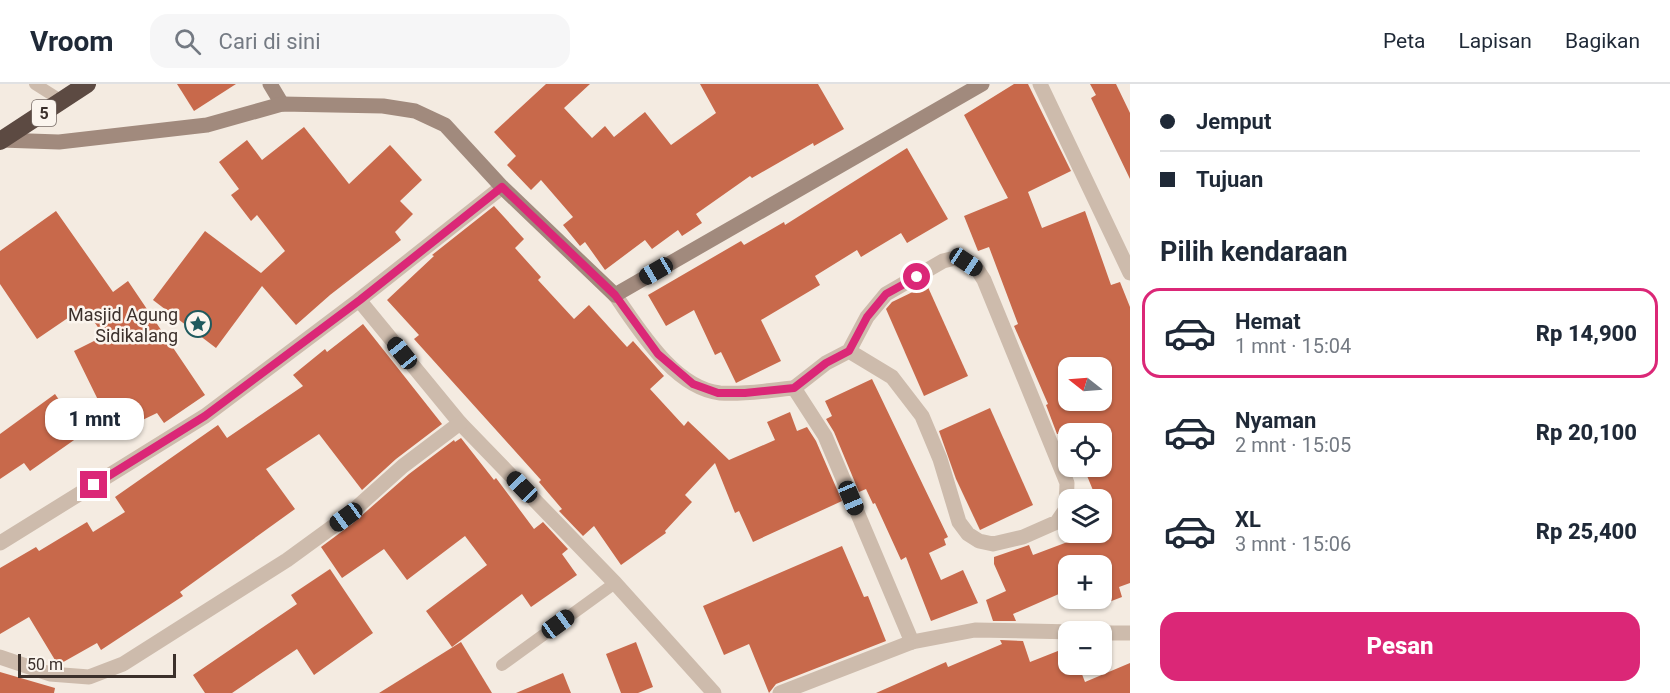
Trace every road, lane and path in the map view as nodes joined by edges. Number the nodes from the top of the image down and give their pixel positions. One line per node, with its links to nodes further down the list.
1 (35, 84): 6 (lane)
2 (87, 84): 6 (highway, 5)
3 (270, 84): 7 (street)
4 (982, 84): 11 (street)
5 (1040, 84): 10 (street)
6 (62, 101): 8 (highway, 5)
7 (282, 104): 8 (street); 9 (street)
8 (1, 141)
9 (502, 187): 11 (street); 12 (street)
10 (1130, 273)
11 (615, 295): 14 (street)
12 (360, 300): 15 (street); 16 (street)
13 (849, 351): 13 (street); 14 (street)
14 (794, 388): 21 (street)
15 (460, 423): 17 (street); 22 (street)
16 (0, 543)
17 (615, 584): 23 (lane); 24 (street)
18 (1058, 632): 21 (street)
19 (1112, 633): 20 (street)
20 (1130, 633)
21 (912, 642): 25 (street)
22 (0, 657)
23 (502, 664)
24 (714, 693)
25 (780, 693)

